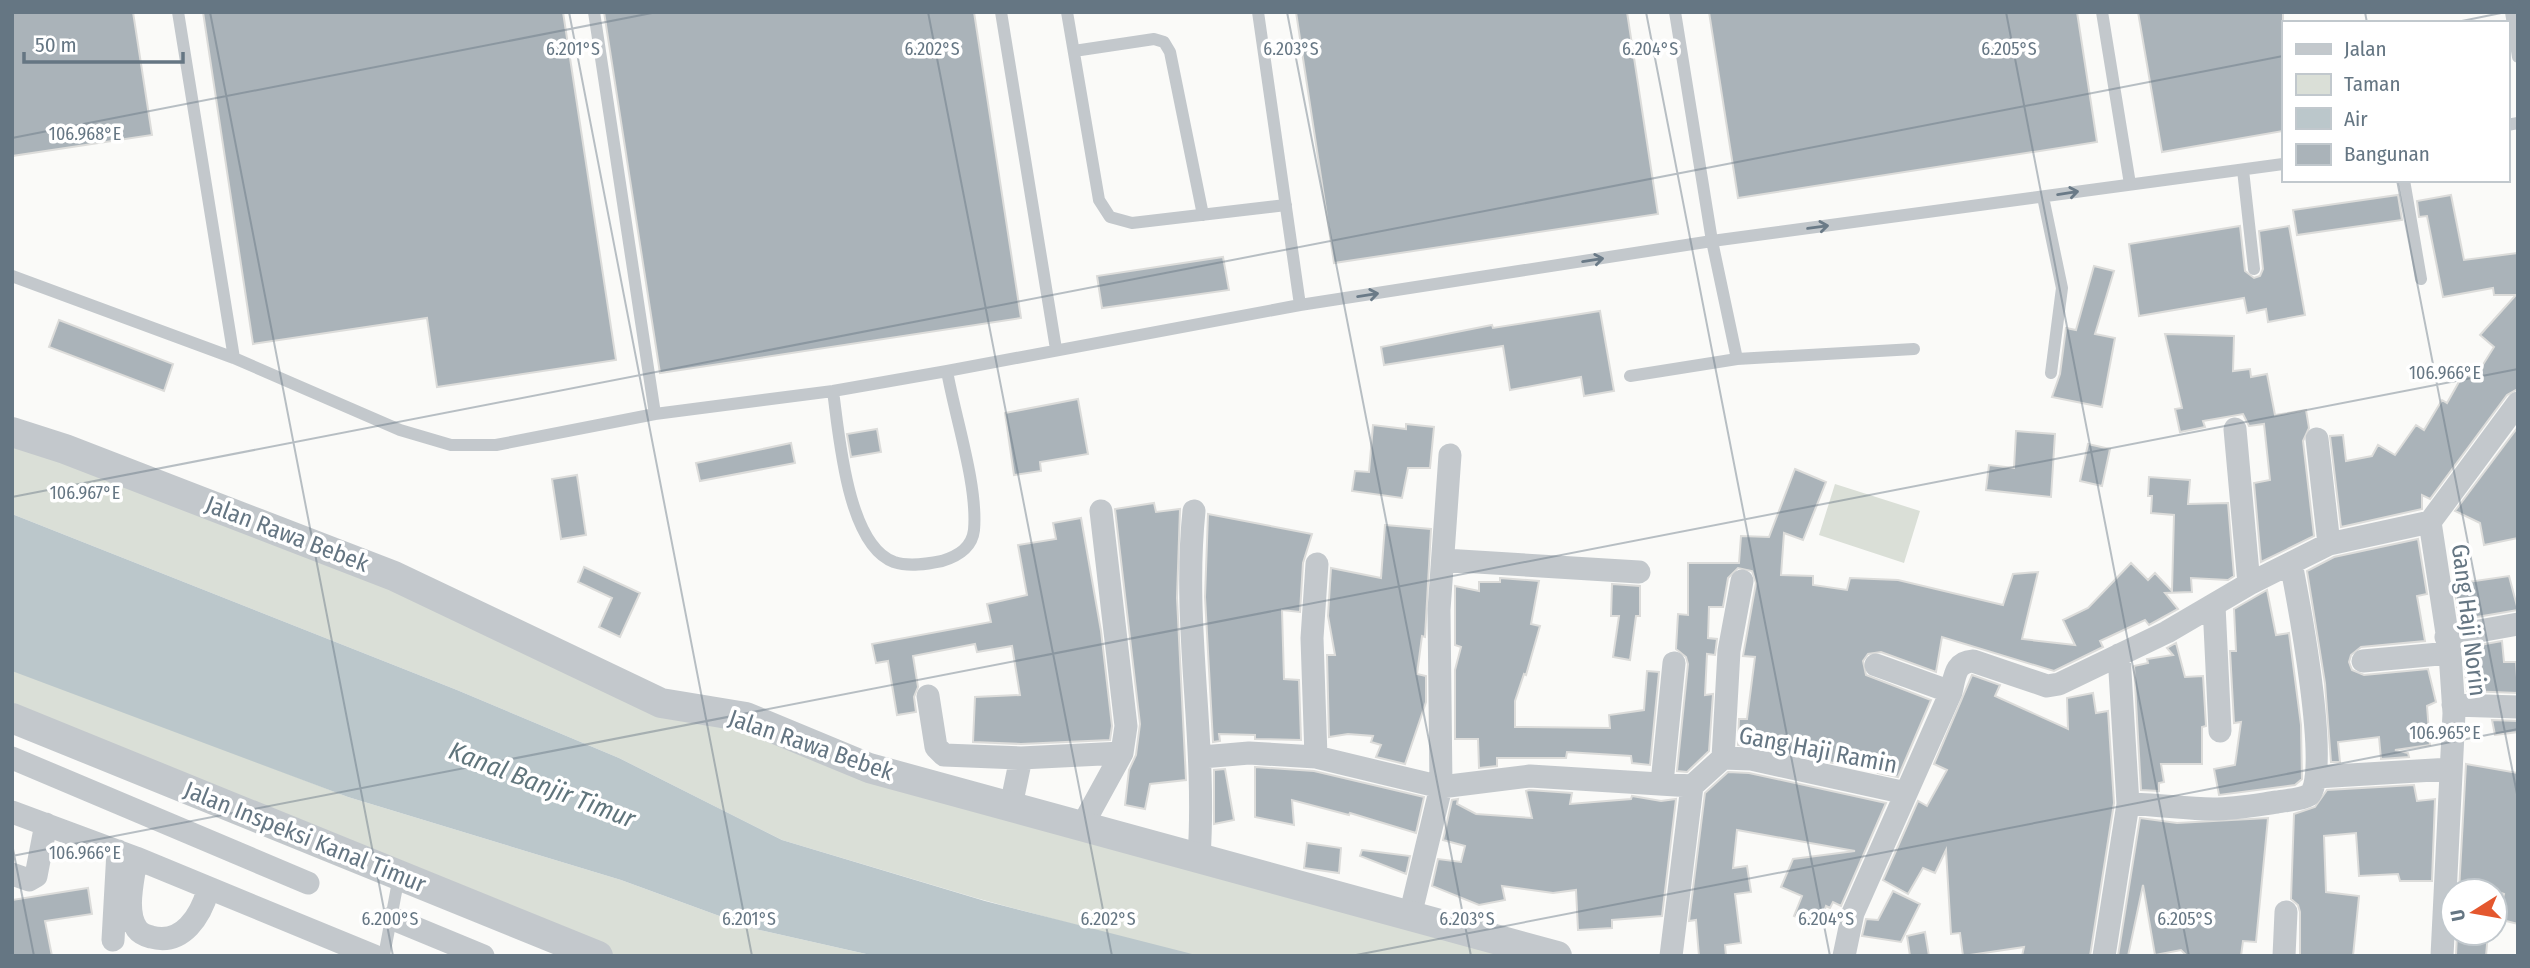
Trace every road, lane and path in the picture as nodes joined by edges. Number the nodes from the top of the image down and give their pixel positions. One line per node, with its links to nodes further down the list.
1 (178, 12): 25 (lane)
2 (594, 12): 32 (lane)
3 (1001, 12): 23 (lane)
4 (1067, 12): 9 (lane)
5 (1258, 12): 16 (lane)
6 (1675, 12): 18 (lane)
7 (2102, 12): 14 (lane)
8 (2511, 12): 10 (lane)
9 (1074, 51): 17 (lane); 17 (lane)
10 (2518, 57)
11 (2282, 164): 12 (lane)
12 (2242, 170): 14 (lane); 19 (lane)
13 (2404, 182): 21 (lane)
14 (2130, 184): 15 (lane, one-way to 14)
15 (2043, 197): 18 (lane, one-way to 15); 28 (lane)
16 (1286, 205): 17 (lane); 22 (lane)
17 (1203, 215)
18 (1712, 241): 22 (lane, one-way to 18); 26 (lane)
19 (2254, 269)
20 (12, 276): 25 (lane)
21 (2421, 279)
22 (1300, 305): 23 (lane)
23 (1056, 349): 27 (lane)
24 (1914, 349): 26 (lane)
25 (234, 358): 32 (lane)
26 (1737, 359): 29 (lane)
27 (947, 371): 30 (lane); 30 (lane)
28 (2051, 373)
29 (1630, 376)
30 (833, 391): 32 (lane)
31 (2518, 403): 39 (street, Gang Haji Norin)
32 (654, 414)
33 (2235, 429): 46 (street)
34 (12, 432): 73 (street, Jalan Rawa Bebek)
35 (2318, 439): 40 (street)
36 (1450, 455): 41 (street)
37 (1194, 511): 61 (street)
38 (1101, 512): 60 (street)
39 (2430, 522): 40 (street); 49 (street, Gang Haji Norin)
40 (2329, 544): 42 (street)
41 (1444, 559): 44 (street); 70 (street)
42 (2291, 563): 46 (street); 67 (street)
43 (1317, 564): 62 (street)
44 (1639, 572)
45 (1742, 581): 65 (street)
46 (2249, 584): 47 (street)
47 (2214, 605): 50 (street); 59 (street)
48 (2518, 624): 49 (street)
49 (2448, 645): 51 (street); 56 (street, Gang Haji Norin)
50 (2119, 655): 54 (street); 72 (street)
51 (2363, 661)
52 (1674, 663): 68 (street)
53 (1876, 665): 54 (street)
54 (1951, 692): 71 (street)
55 (928, 696): 64 (street)
56 (2454, 705): 57 (street); 66 (street, Gang Haji Norin)
57 (2518, 707)
58 (12, 718): 80 (street, Jalan Inspeksi Kanal Timur)
59 (2220, 731)
60 (1122, 753): 64 (street); 76 (street)
61 (1202, 757): 62 (street); 78 (street)
62 (1316, 757): 70 (street)
63 (12, 758): 81 (street)
64 (1021, 758): 73 (street)
65 (1723, 758): 69 (street, Gang Haji Ramin); 71 (street, Gang Haji Ramin)
66 (2451, 769): 67 (street); 96 (street, Gang Haji Norin)
67 (2316, 777): 72 (street)
68 (1662, 783): 69 (street); 70 (street)
69 (1692, 786): 92 (street)
70 (1441, 787): 84 (street)
71 (1906, 793): 93 (street)
72 (2128, 804): 94 (street)
73 (1011, 806): 76 (street, Jalan Rawa Bebek)
74 (12, 812): 75 (street)
75 (47, 824): 77 (street); 79 (street)
76 (1082, 826): 78 (street, Jalan Rawa Bebek)
77 (127, 854): 82 (street); 82 (street); 86 (street)
78 (1199, 857): 84 (street, Jalan Rawa Bebek)
79 (12, 874)
80 (399, 876): 85 (lane); 90 (street, Jalan Inspeksi Kanal Timur)
81 (308, 883)
82 (208, 890): 87 (street)
83 (2286, 912): 95 (street)
84 (1410, 916): 91 (street, Jalan Rawa Bebek)
85 (391, 918): 88 (lane); 89 (street)
86 (113, 940)
87 (374, 956)
88 (384, 956)
89 (483, 956)
90 (598, 956)
91 (1557, 956)
92 (1671, 956)
93 (1844, 956)
94 (2104, 956)
95 (2284, 956)
96 (2442, 956)

